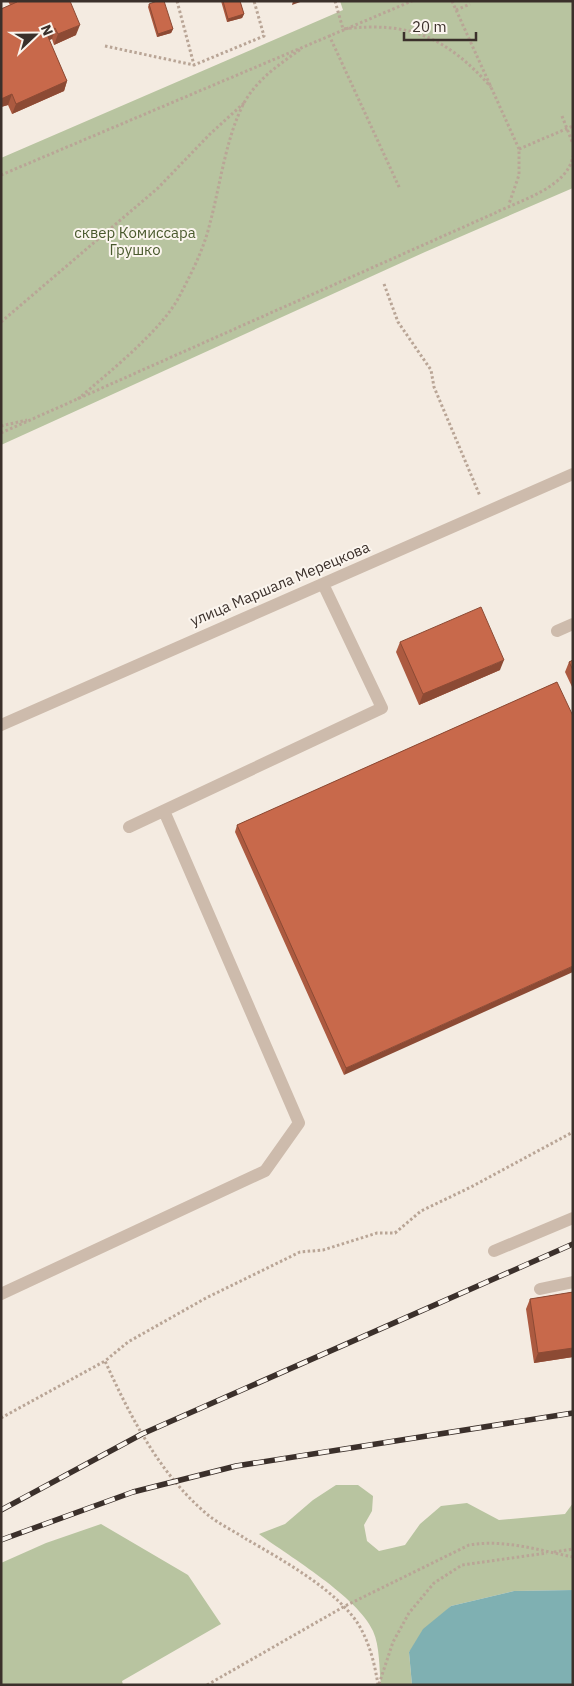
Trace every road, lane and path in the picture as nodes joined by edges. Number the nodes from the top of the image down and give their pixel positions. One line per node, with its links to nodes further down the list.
1 (177, 1): 12 (path)
2 (254, 1): 12 (path)
3 (335, 1): 8 (path)
4 (412, 1): 8 (path)
5 (452, 1): 7 (path)
6 (470, 4): 7 (path)
7 (456, 10): 13 (path)
8 (343, 29): 9 (path); 13 (path)
9 (329, 35): 10 (path); 22 (path)
10 (307, 44): 14 (path); 21 (path)
11 (105, 46): 12 (path)
12 (194, 65)
13 (493, 90): 19 (path)
14 (244, 103): 25 (path); 26 (path)
15 (562, 116): 17 (path)
16 (573, 126): 17 (path)
17 (567, 129): 18 (path); 19 (path)
18 (573, 144)
19 (519, 150): 23 (path)
20 (573, 156): 23 (path)
21 (1, 175)
22 (400, 189)
23 (495, 212): 26 (path)
24 (384, 284): 31 (path)
25 (1, 322)
26 (76, 401): 27 (path)
27 (35, 418): 28 (path); 29 (path)
28 (1, 426)
29 (1, 433)
30 (573, 474): 31 (street, улица Маршала Мерецкова)
31 (486, 513): 32 (street, улица Маршала Мерецкова)
32 (323, 584): 35 (street, улица Маршала Мерецкова); 36 (street)
33 (573, 624): 34 (street)
34 (557, 631)
35 (1, 725)
36 (164, 811): 37 (street); 43 (street)
37 (129, 828)
38 (573, 1132): 44 (path)
39 (573, 1218): 40 (street)
40 (494, 1250)
41 (573, 1282): 42 (street)
42 (540, 1289)
43 (1, 1294)
44 (105, 1360): 45 (path); 49 (path)
45 (1, 1418)
46 (573, 1549): 47 (path)
47 (551, 1553): 48 (path); 49 (path); 51 (path)
48 (573, 1557)
49 (345, 1606): 50 (path); 51 (path)
50 (207, 1685)
51 (378, 1685)

